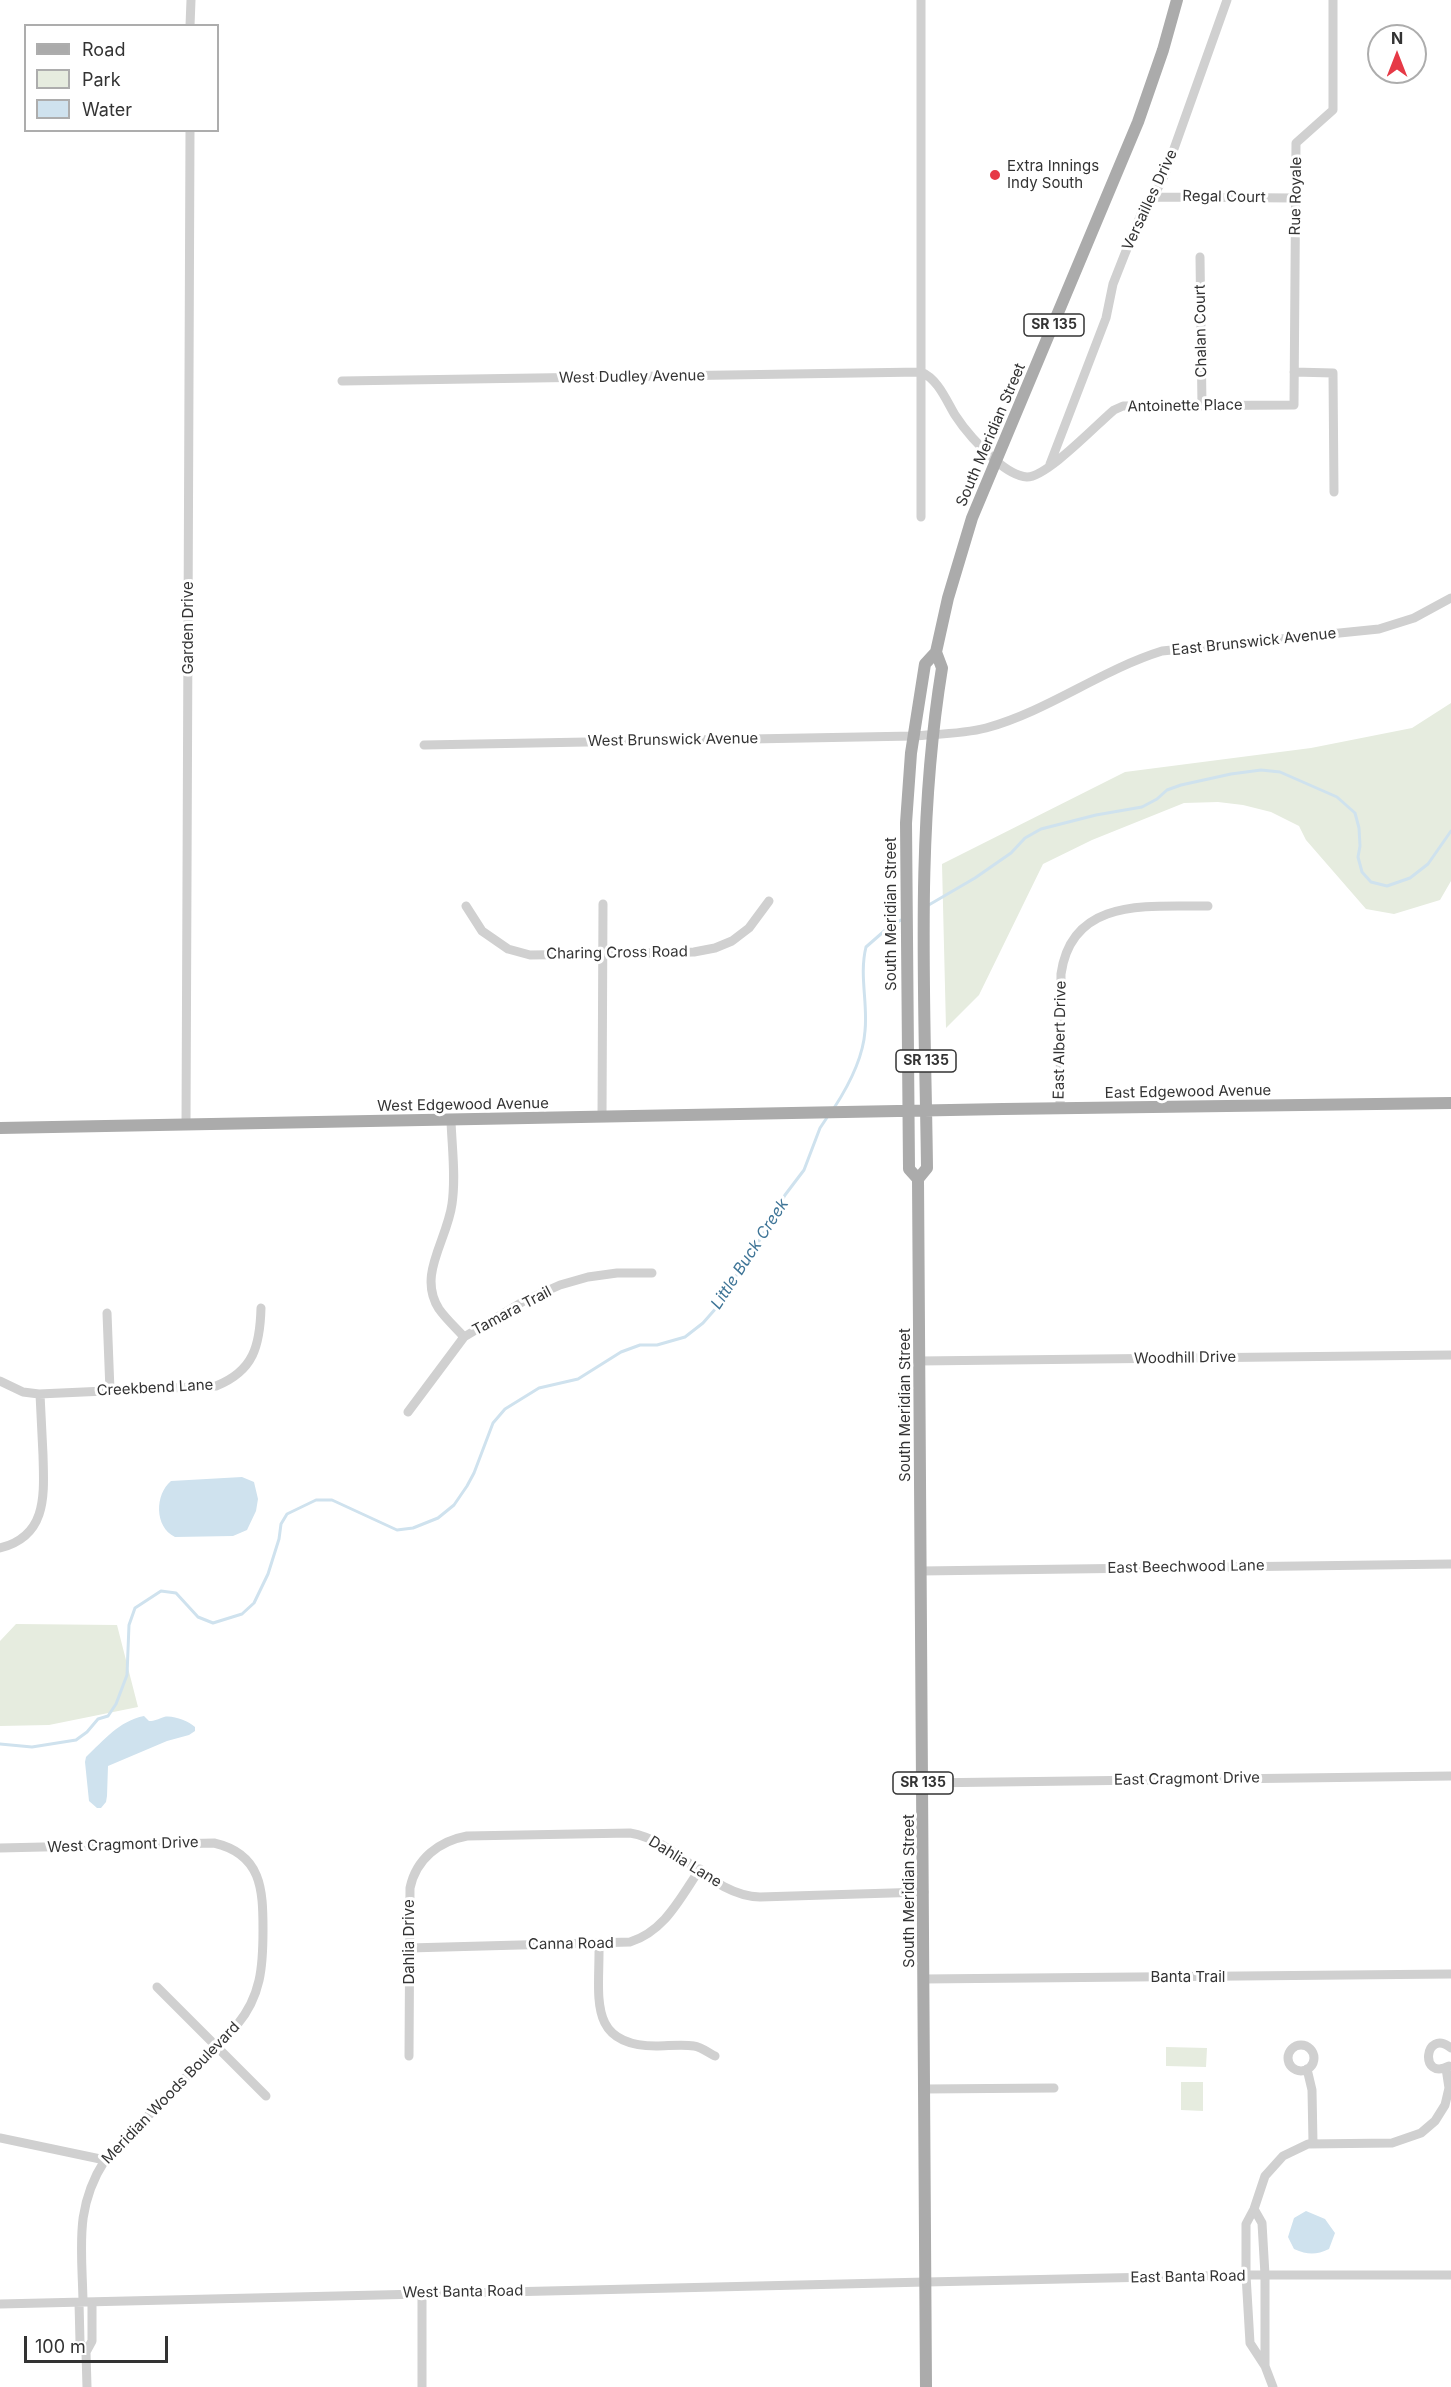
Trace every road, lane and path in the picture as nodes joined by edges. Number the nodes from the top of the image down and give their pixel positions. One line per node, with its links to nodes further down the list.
1 (191, 0): 6 (street)
2 (921, 0): 11 (street)
3 (1177, 0): 15 (main road, South Meridian Street / SR 135)
4 (1227, 0): 8 (street, Versailles Drive)
5 (1333, 0): 9 (street, Rue Royale)
6 (190, 24)
7 (190, 132): 34 (street, Garden Drive)
8 (1153, 197): 9 (street, Regal Court); 16 (street, Versailles Drive)
9 (1295, 198): 12 (street, Rue Royale)
10 (1200, 256): 14 (street, Chalan Court)
11 (921, 372): 13 (street, West Dudley Avenue); 15 (street); 18 (street)
12 (1294, 372): 14 (street, Antoinette Place); 17 (street)
13 (342, 381)
14 (1202, 406): 16 (street, Antoinette Place)
15 (997, 461): 16 (street, Antoinette Place); 20 (main road, South Meridian Street / SR 135)
16 (1049, 467)
17 (1334, 492)
18 (921, 518)
19 (1451, 598): 21 (street, East Brunswick Avenue)
20 (936, 652): 21 (main road, South Meridian Street / SR 135); 21 (main road, South Meridian Street / SR 135)
21 (923, 735): 22 (street, West Brunswick Avenue); 30 (main road, South Meridian Street / SR 135); 31 (main road, South Meridian Street / SR 135)
22 (424, 745)
23 (769, 901): 27 (street, Charing Cross Road)
24 (603, 904): 27 (street)
25 (466, 906): 27 (street, Charing Cross Road)
26 (1208, 906): 29 (street, East Albert Drive)
27 (603, 954): 32 (street)
28 (1451, 1104): 29 (main road, East Edgewood Avenue)
29 (1059, 1109): 30 (main road, East Edgewood Avenue)
30 (926, 1111): 31 (main road, West Edgewood Avenue); 36 (main road, South Meridian Street / SR 135)
31 (908, 1112): 32 (main road, West Edgewood Avenue); 36 (main road, South Meridian Street / SR 135)
32 (602, 1117): 33 (main road, West Edgewood Avenue)
33 (451, 1121): 34 (main road, West Edgewood Avenue); 40 (street)
34 (186, 1125): 35 (main road, West Edgewood Avenue)
35 (0, 1128)
36 (918, 1179): 42 (main road, South Meridian Street / SR 135)
37 (652, 1273): 40 (street, Tamara Trail)
38 (261, 1308): 44 (street, Creekbend Lane)
39 (107, 1313): 44 (street)
40 (464, 1337): 46 (street, Tamara Trail)
41 (1451, 1355): 42 (street, Woodhill Drive)
42 (919, 1361): 49 (main road, South Meridian Street / SR 135)
43 (0, 1382): 45 (street, Creekbend Lane)
44 (110, 1391): 45 (street, Creekbend Lane)
45 (40, 1394): 47 (street)
46 (408, 1412)
47 (1, 1547)
48 (1451, 1564): 49 (street, East Beechwood Lane)
49 (921, 1571): 51 (main road, South Meridian Street / SR 135)
50 (1451, 1776): 51 (street, East Cragmont Drive)
51 (923, 1783): 56 (main road, South Meridian Street / SR 135)
52 (446, 1842): 55 (street, Dahlia Lane); 58 (street, Dahlia Drive)
53 (0, 1848): 54 (street, West Cragmont Drive)
54 (243, 1856): 62 (street, Meridian Woods Boulevard)
55 (699, 1869): 56 (street, Dahlia Lane); 57 (street, Canna Road)
56 (924, 1892): 60 (main road, South Meridian Street / SR 135)
57 (599, 1944): 58 (street, Canna Road); 65 (street)
58 (409, 1948): 64 (street, Dahlia Drive)
59 (1451, 1974): 60 (street, Banta Trail)
60 (924, 1979): 69 (main road, South Meridian Street / SR 135)
61 (157, 1987): 62 (street)
62 (216, 2046): 70 (street); 73 (street, Meridian Woods Boulevard)
63 (1451, 2048): 66 (street)
64 (409, 2056)
65 (715, 2056)
66 (1449, 2067): 72 (street)
67 (1307, 2069): 72 (street)
68 (1054, 2088): 69 (street)
69 (925, 2089): 78 (main road, South Meridian Street / SR 135)
70 (266, 2096)
71 (0, 2138): 73 (street)
72 (1313, 2143): 74 (street)
73 (105, 2160): 80 (street, Meridian Woods Boulevard)
74 (1254, 2209): 75 (street); 77 (street)
75 (1265, 2275): 76 (street, East Banta Road); 77 (street, East Banta Road); 82 (street)
76 (1451, 2275)
77 (1246, 2276): 78 (street, East Banta Road); 82 (street)
78 (926, 2282): 79 (street, West Banta Road); 85 (main road, South Meridian Street / SR 135)
79 (422, 2293): 80 (street, West Banta Road); 84 (street)
80 (85, 2302): 81 (street, West Banta Road); 83 (street, Meridian Woods Boulevard)
81 (0, 2304)
82 (1265, 2366): 86 (street)
83 (87, 2387)
84 (422, 2387)
85 (926, 2387)
86 (1273, 2387)

